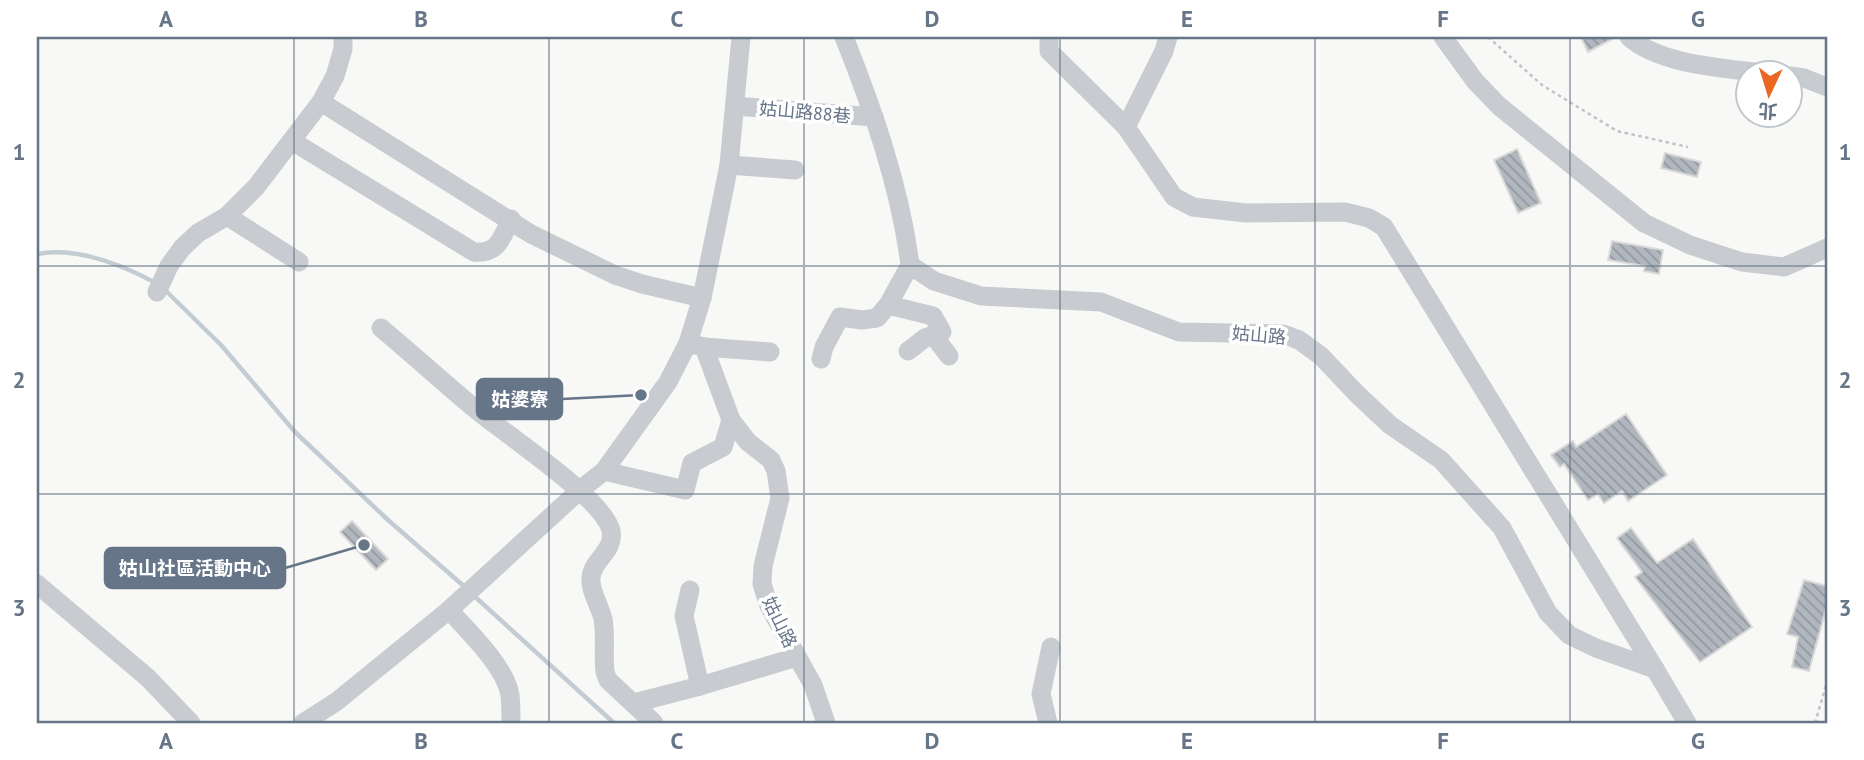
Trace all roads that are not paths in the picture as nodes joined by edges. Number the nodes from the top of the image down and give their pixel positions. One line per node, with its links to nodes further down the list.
1 (343, 37): 11 (street)
2 (741, 37): 12 (street)
3 (844, 37): 13 (street)
4 (1049, 37): 14 (street)
5 (1168, 37): 14 (street)
6 (1443, 37): 20 (street)
7 (1629, 37): 8 (street)
8 (1734, 68)
9 (1804, 78): 10 (street)
10 (1827, 87)
11 (321, 102): 15 (street); 19 (street)
12 (735, 106): 13 (street, 姑山路88巷); 16 (street)
13 (874, 117): 22 (street)
14 (1126, 127): 41 (street)
15 (292, 141): 18 (street); 19 (street)
16 (729, 165): 17 (street); 24 (street)
17 (795, 170)
18 (227, 216): 21 (street); 23 (street)
19 (511, 219): 24 (street)
20 (1827, 248)
21 (299, 262)
22 (910, 265): 25 (street); 41 (street, 姑山路)
23 (157, 292)
24 (702, 298): 28 (street)
25 (888, 305): 27 (street); 32 (street)
26 (381, 328): 35 (street)
27 (933, 335): 29 (street); 31 (street)
28 (696, 345): 30 (street); 33 (street, 姑山路); 34 (street)
29 (908, 351)
30 (770, 352)
31 (949, 356)
32 (821, 359)
33 (730, 420): 34 (street); 40 (street, 姑山路)
34 (604, 471): 35 (street)
35 (580, 490): 38 (street); 43 (street)
36 (37, 584): 44 (street)
37 (690, 590): 42 (street)
38 (455, 605): 45 (street); 46 (street)
39 (1051, 647): 49 (street)
40 (797, 657): 42 (street); 48 (street, 姑山路)
41 (1655, 669): 50 (street)
42 (700, 686): 43 (street)
43 (634, 703): 47 (street)
44 (191, 723)
45 (303, 723)
46 (511, 723)
47 (654, 723)
48 (826, 723)
49 (1048, 723)
50 (1687, 723)

